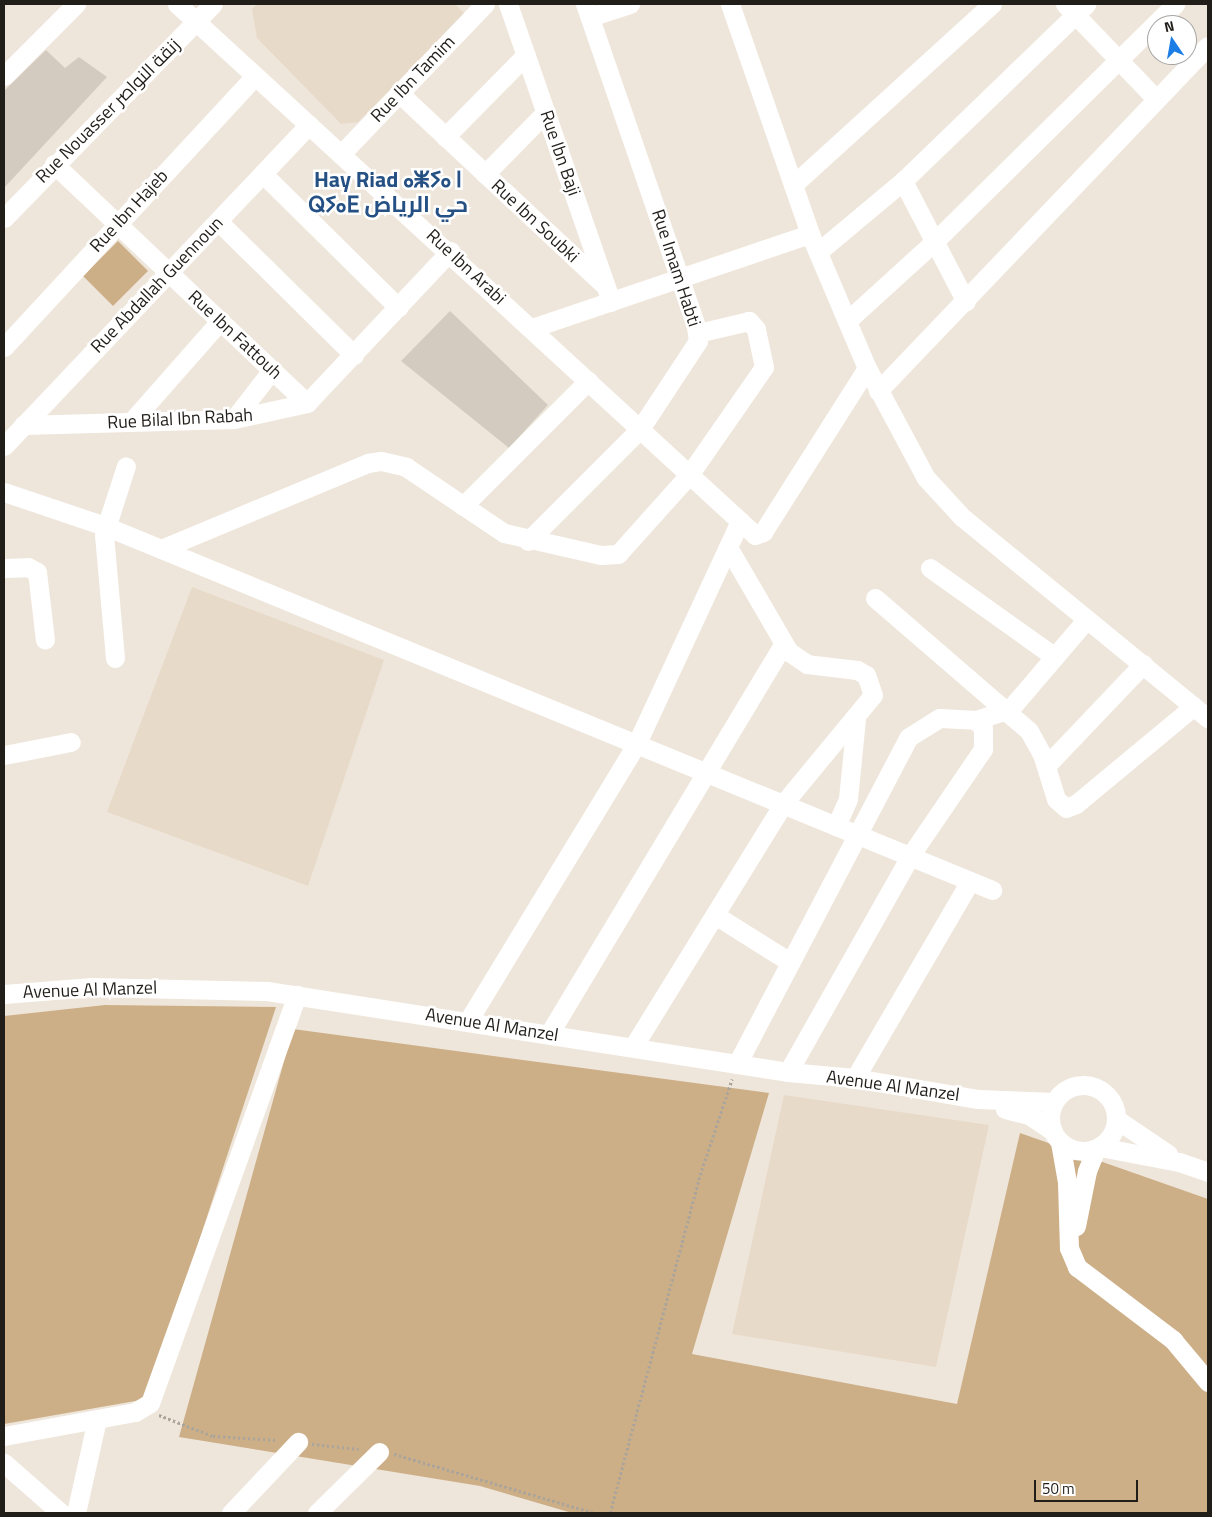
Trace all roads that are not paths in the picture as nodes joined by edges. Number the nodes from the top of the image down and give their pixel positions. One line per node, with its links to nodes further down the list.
1 (76, 4): 16 (street)
2 (178, 4): 12 (street, Rue Ibn Arabi)
3 (213, 4): 12 (street, Rue Nouasser زنقة النواصر)
4 (508, 4): 14 (street, Rue Ibn Baji)
5 (630, 4): 11 (street)
6 (730, 4): 28 (street)
7 (992, 4): 28 (street)
8 (1174, 4): 15 (street)
9 (479, 5): 18 (street, Rue Ibn Tamim)
10 (1075, 7): 15 (street); 27 (street)
11 (587, 11): 37 (street, Rue Imam Habti)
12 (197, 21): 17 (street, Rue Ibn Arabi); 24 (street, Rue Nouasser زنقة النواصر)
13 (1208, 46): 19 (street)
14 (526, 55): 20 (street, Rue Ibn Baji); 22 (street)
15 (1116, 60): 19 (street); 33 (street)
16 (4, 76)
17 (255, 76): 21 (street, Rue Ibn Arabi); 31 (street, Rue Ibn Hajeb)
18 (398, 93): 22 (street, Rue Ibn Soubki); 23 (street, Rue Ibn Tamim)
19 (1156, 99): 39 (street)
20 (546, 112): 26 (street); 38 (street, Rue Ibn Baji)
21 (310, 125): 23 (street, Rue Ibn Arabi); 25 (street, Rue Abdallah Guennoun)
22 (445, 137): 26 (street, Rue Ibn Soubki)
23 (341, 154): 34 (street, Rue Ibn Arabi)
24 (54, 164): 29 (street, Rue Nouasser زنقة النواصر); 31 (street, Rue Ibn Fattouh)
25 (263, 174): 30 (street, Rue Abdallah Guennoun); 40 (street)
26 (485, 174): 38 (street, Rue Ibn Soubki)
27 (903, 181): 33 (street); 35 (street)
28 (793, 185): 32 (street)
29 (4, 218)
30 (218, 222): 36 (street, Rue Abdallah Guennoun); 46 (street)
31 (117, 224): 36 (street, Rue Ibn Fattouh); 45 (street, Rue Ibn Hajeb)
32 (810, 234): 35 (street); 37 (street)
33 (936, 240): 39 (street); 42 (street)
34 (450, 251): 40 (street); 43 (street, Rue Ibn Arabi)
35 (818, 252): 42 (street)
36 (169, 273): 41 (street, Rue Ibn Fattouh); 54 (street, Rue Abdallah Guennoun)
37 (680, 279): 38 (street); 44 (street, Rue Imam Habti)
38 (608, 294): 43 (street)
39 (966, 302): 50 (street)
40 (398, 307): 46 (street)
41 (220, 321): 48 (street, Rue Ibn Fattouh); 53 (street)
42 (847, 321): 47 (street)
43 (532, 328): 49 (street, Rue Ibn Arabi)
44 (698, 333): 55 (street, Rue Imam Habti); 58 (street)
45 (4, 347)
46 (354, 355): 51 (street)
47 (867, 368): 50 (street); 62 (street)
48 (272, 370): 51 (street, Rue Ibn Fattouh); 52 (street)
49 (588, 382): 55 (street, Rue Ibn Arabi); 60 (street)
50 (878, 391): 69 (street)
51 (307, 403): 52 (street, Rue Bilal Ibn Rabah)
52 (234, 419): 53 (street, Rue Bilal Ibn Rabah)
53 (131, 422): 54 (street, Rue Bilal Ibn Rabah)
54 (23, 425): 56 (street, Rue Abdallah Guennoun)
55 (640, 429): 58 (street, Rue Ibn Arabi); 63 (street, Rue Imam Habti)
56 (4, 446)
57 (126, 466): 61 (street)
58 (689, 475): 62 (street, Rue Ibn Arabi); 63 (street)
59 (4, 492): 61 (street)
60 (463, 506): 63 (street); 65 (street)
61 (105, 526): 65 (street); 73 (street)
62 (746, 527): 64 (street)
63 (528, 541)
64 (728, 547): 71 (street); 81 (street)
65 (161, 549): 81 (street)
66 (4, 568): 70 (street)
67 (930, 568): 72 (street)
68 (875, 598): 76 (street)
69 (1087, 619): 72 (street); 74 (street)
70 (45, 640)
71 (783, 644): 78 (street); 84 (street)
72 (1055, 657): 76 (street)
73 (115, 658)
74 (1143, 664): 75 (street); 83 (street)
75 (1194, 706): 77 (street); 83 (street)
76 (1008, 710): 79 (street); 83 (street)
77 (1208, 718)
78 (856, 720): 85 (street); 86 (street)
79 (976, 720): 87 (street); 88 (street)
80 (71, 742): 82 (street)
81 (636, 743): 84 (street); 95 (street)
82 (4, 756)
83 (1046, 766)
84 (706, 772): 85 (street); 96 (street)
85 (783, 804): 86 (street); 91 (street)
86 (836, 826): 87 (street)
87 (856, 834): 88 (street); 92 (street)
88 (910, 856): 89 (street); 99 (street)
89 (970, 881): 90 (street); 100 (street)
90 (992, 890)
91 (714, 915): 92 (street); 97 (street)
92 (790, 962): 98 (street)
93 (4, 994): 94 (street, Avenue Al Manzel)
94 (297, 995): 95 (street, Avenue Al Manzel); 110 (street)
95 (468, 1021): 96 (street, Avenue Al Manzel)
96 (549, 1034): 97 (street, Avenue Al Manzel)
97 (633, 1047): 98 (street, Avenue Al Manzel)
98 (737, 1064): 99 (street, Avenue Al Manzel)
99 (788, 1072): 100 (street, Avenue Al Manzel)
100 (855, 1078): 101 (street, Avenue Al Manzel)
101 (978, 1099): 102 (street, Avenue Al Manzel); 104 (street, Avenue Al Manzel)
102 (1054, 1102): 103 (street); 104 (street)
103 (1116, 1119): 105 (street); 106 (street)
104 (1056, 1137): 105 (street); 108 (street)
105 (1098, 1148): 106 (street); 108 (street)
106 (1179, 1162): 107 (street)
107 (1208, 1172)
108 (1071, 1257): 109 (street)
109 (1208, 1382)
110 (97, 1419): 111 (street); 116 (street)
111 (4, 1436)
112 (298, 1442): 117 (street)
113 (379, 1452): 118 (street)
114 (4, 1464): 115 (street)
115 (60, 1513)
116 (76, 1513)
117 (231, 1513)
118 (317, 1513)

